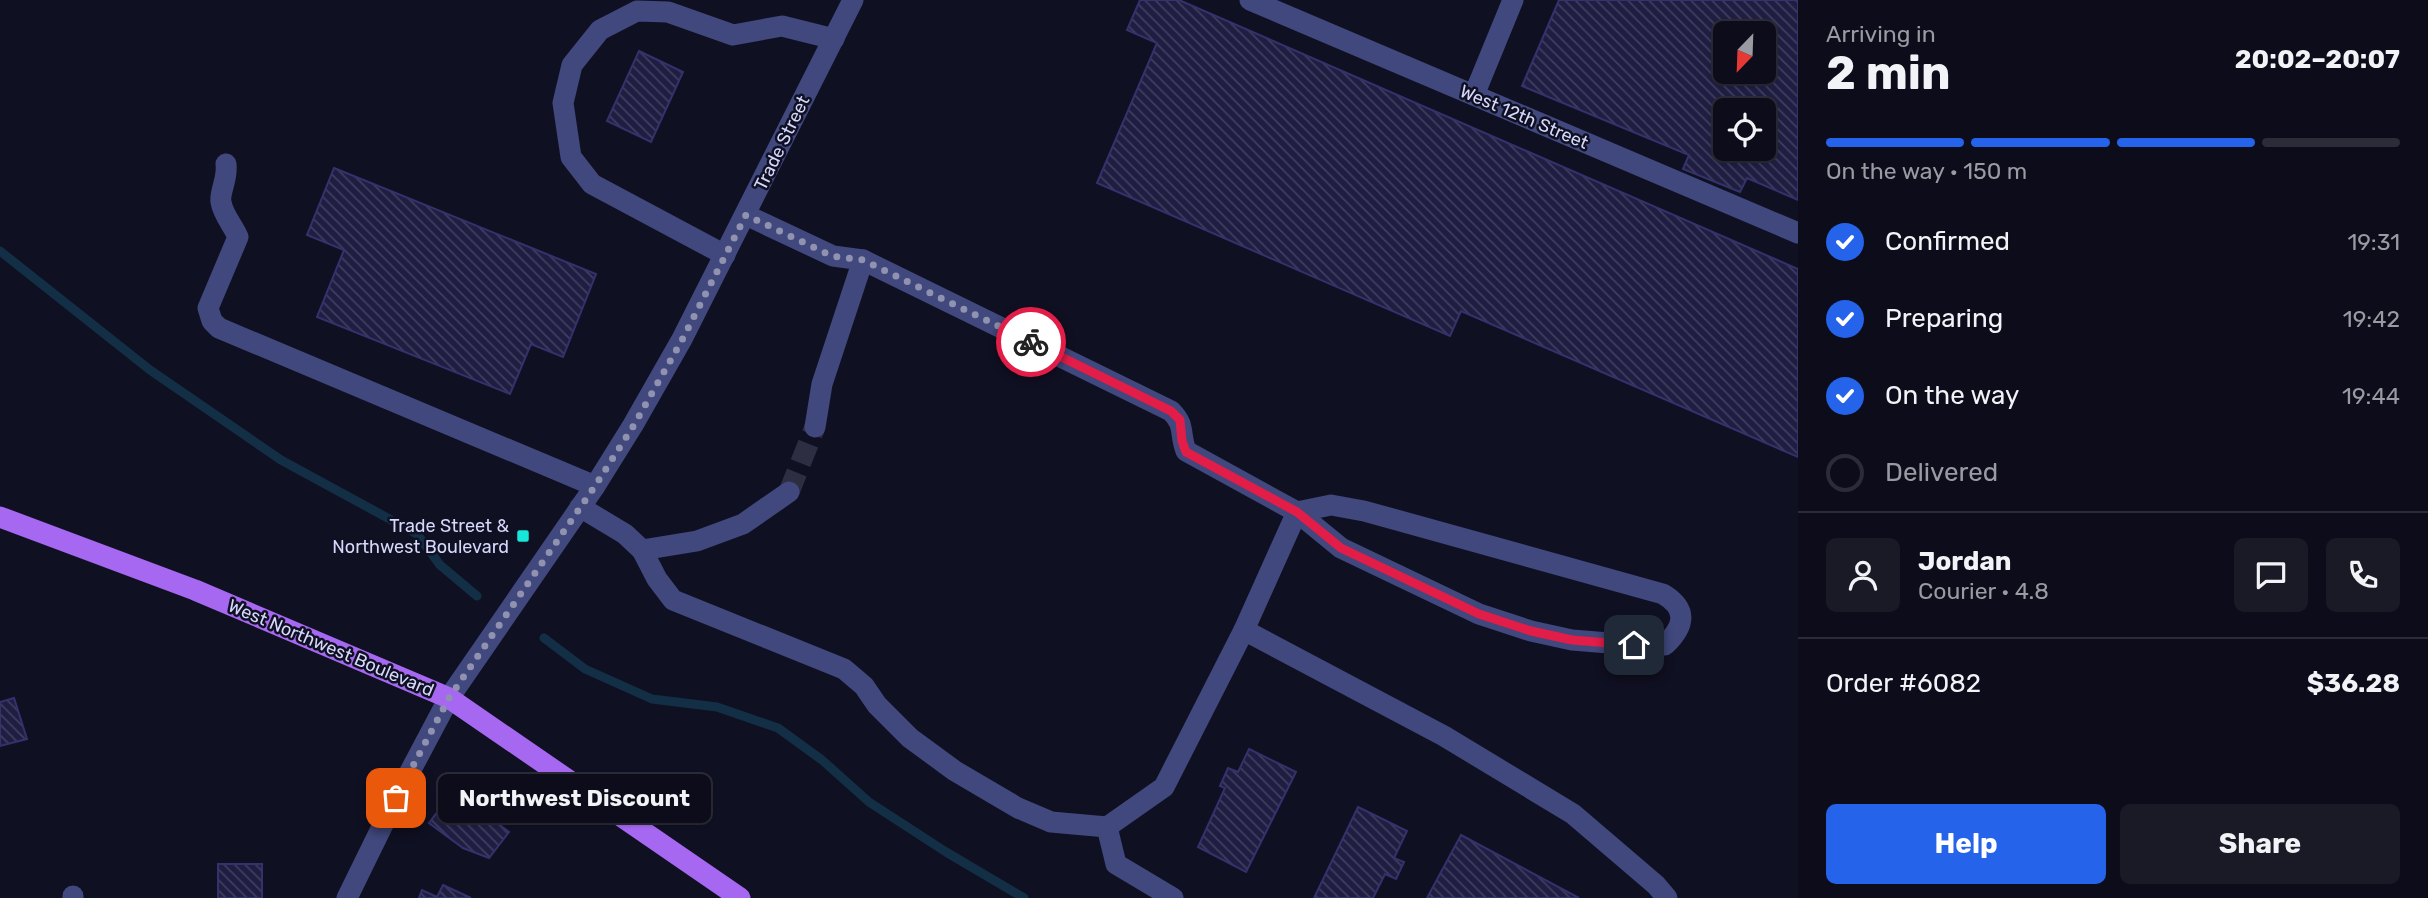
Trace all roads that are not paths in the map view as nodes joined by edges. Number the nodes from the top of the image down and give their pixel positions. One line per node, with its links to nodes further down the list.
1 (853, 0): 4 (street, Trade Street)
2 (1250, 0): 5 (street, West 12th Street)
3 (1513, 0): 5 (street)
4 (834, 38): 7 (street, Trade Street); 9 (street)
5 (1474, 95): 8 (street, West 12th Street)
6 (226, 164): 12 (street)
7 (746, 215): 9 (street, Trade Street); 10 (street)
8 (1798, 233)
9 (725, 255): 12 (street, Trade Street)
10 (863, 260): 11 (street); 15 (street)
11 (815, 427)
12 (595, 486): 14 (street, Trade Street)
13 (789, 492): 17 (street)
14 (580, 508): 17 (street); 19 (street, Trade Street)
15 (1297, 512): 15 (street); 18 (street)
16 (0, 517): 19 (main road, West Northwest Boulevard)
17 (642, 550): 20 (street)
18 (1244, 630): 20 (street); 24 (street)
19 (449, 698): 21 (street, Trade Street); 22 (main road, West Northwest Boulevard)
20 (1107, 827): 23 (street)
21 (347, 898)
22 (740, 898)
23 (1173, 898)
24 (1667, 898)

